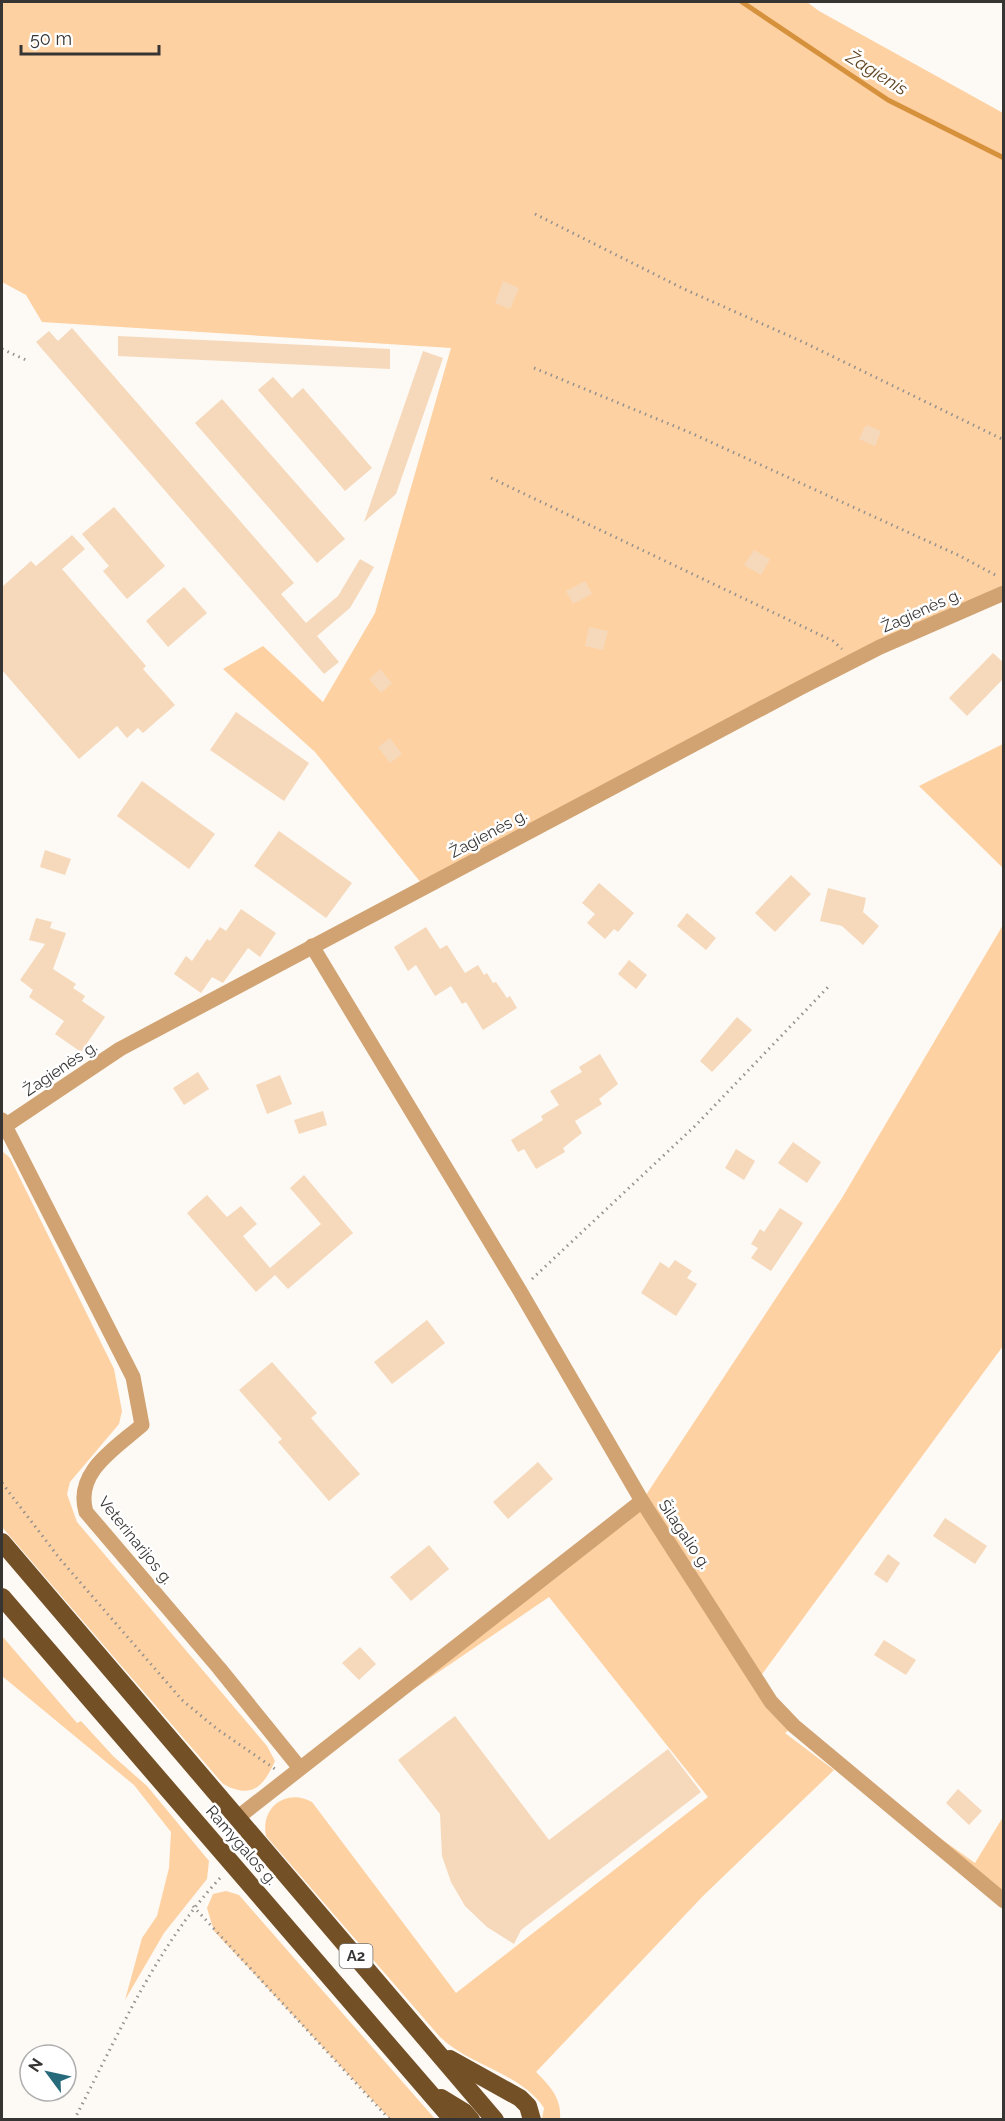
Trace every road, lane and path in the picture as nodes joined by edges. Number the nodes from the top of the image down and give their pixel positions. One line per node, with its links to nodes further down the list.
1 (535, 214): 5 (path)
2 (2, 349): 3 (path)
3 (26, 360)
4 (534, 368): 7 (path)
5 (1004, 440)
6 (490, 478): 9 (path)
7 (1004, 579)
8 (1004, 593): 9 (street, Žagienės g.)
9 (853, 661): 10 (street, Žagienės g.)
10 (312, 946): 12 (street, Žagienės g.); 13 (street)
11 (830, 985): 13 (path)
12 (3, 1125): 21 (street, Veterinarijos g.)
13 (520, 1291): 15 (street)
14 (2, 1483): 21 (path)
15 (642, 1501): 21 (street, Šilagalio g.); 24 (street, Šilagalio g.)
16 (2, 1542): 17 (highway, A2)
17 (9, 1557): 22 (highway, A2)
18 (2, 1597): 20 (highway, Ramygalos g. / A2)
19 (2, 1619): 20 (highway)
20 (27, 1628): 23 (highway, Ramygalos g. / A2)
21 (293, 1772): 22 (street, Šilagalio g.)
22 (237, 1818): 26 (highway, A2)
23 (233, 1864): 25 (path); 27 (highway, Ramygalos g. / A2)
24 (1004, 1901)
25 (193, 1906): 28 (path); 29 (path)
26 (439, 2053): 32 (highway, A2); 33 (highway)
27 (427, 2089): 30 (highway, Ramygalos g. / A2); 31 (highway)
28 (74, 2120)
29 (390, 2120)
30 (453, 2120)
31 (471, 2120)
32 (495, 2120)
33 (532, 2120)

